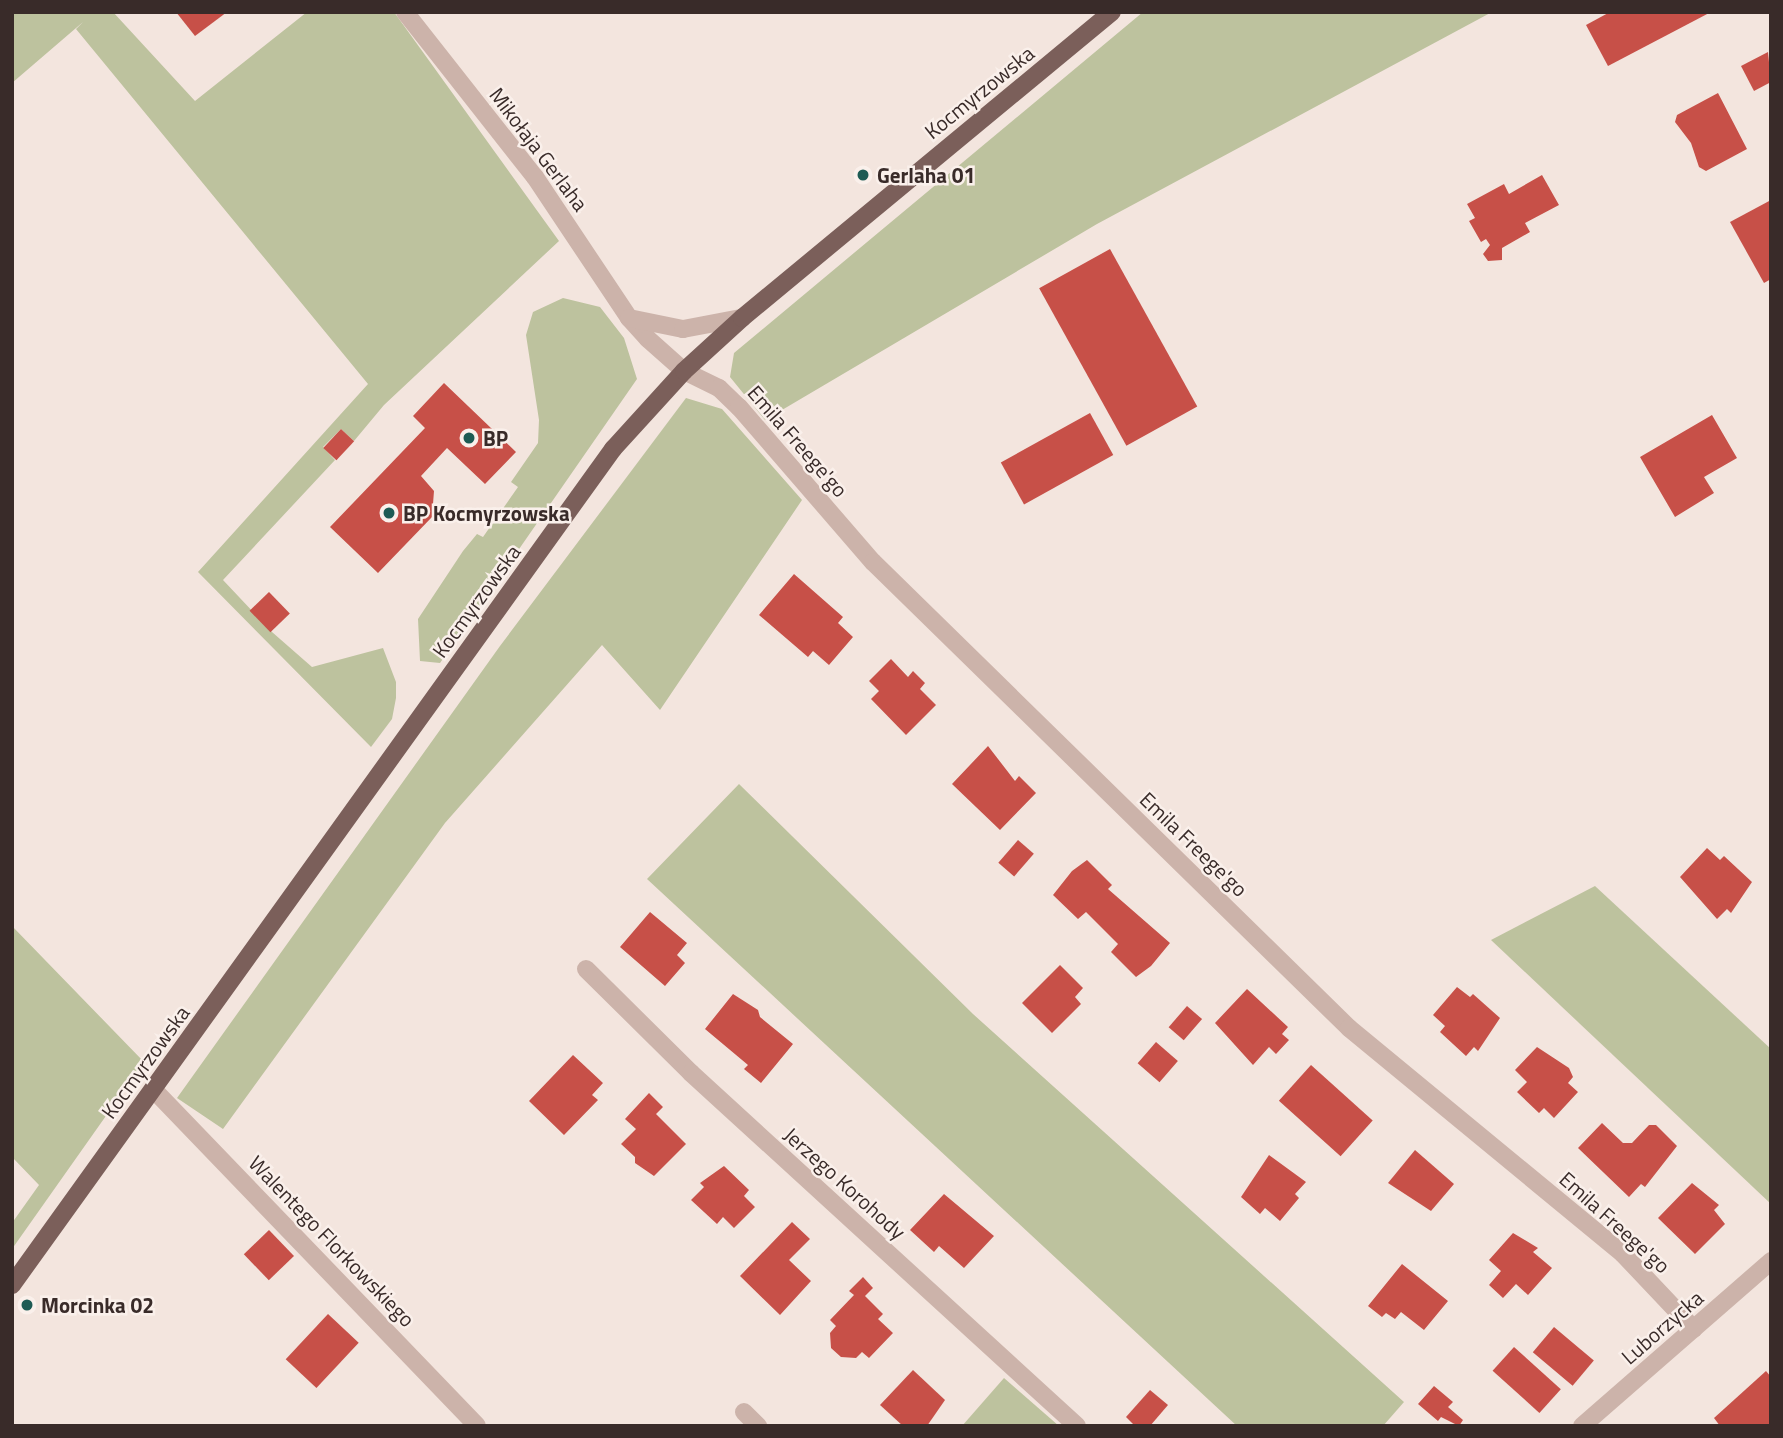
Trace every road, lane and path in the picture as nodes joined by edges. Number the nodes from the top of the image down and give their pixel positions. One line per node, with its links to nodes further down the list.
1 (405, 12): 3 (street, Mikołaja Gerlaha)
2 (1112, 12): 4 (main road, Kocmyrzowska)
3 (629, 318): 4 (street); 5 (street, Mikołaja Gerlaha)
4 (742, 318): 5 (main road, Kocmyrzowska)
5 (684, 371): 7 (main road, Kocmyrzowska); 10 (street, Emila Freege'go)
6 (586, 969): 14 (street, Jerzego Korohody)
7 (153, 1089): 9 (main road, Kocmyrzowska); 12 (street, Walentego Florkowskiego)
8 (1771, 1261): 10 (street, Luborzycka)
9 (12, 1284)
10 (1694, 1329): 15 (street, Luborzycka)
11 (744, 1412): 13 (street)
12 (477, 1426)
13 (758, 1426)
14 (1077, 1426)
15 (1582, 1426)

